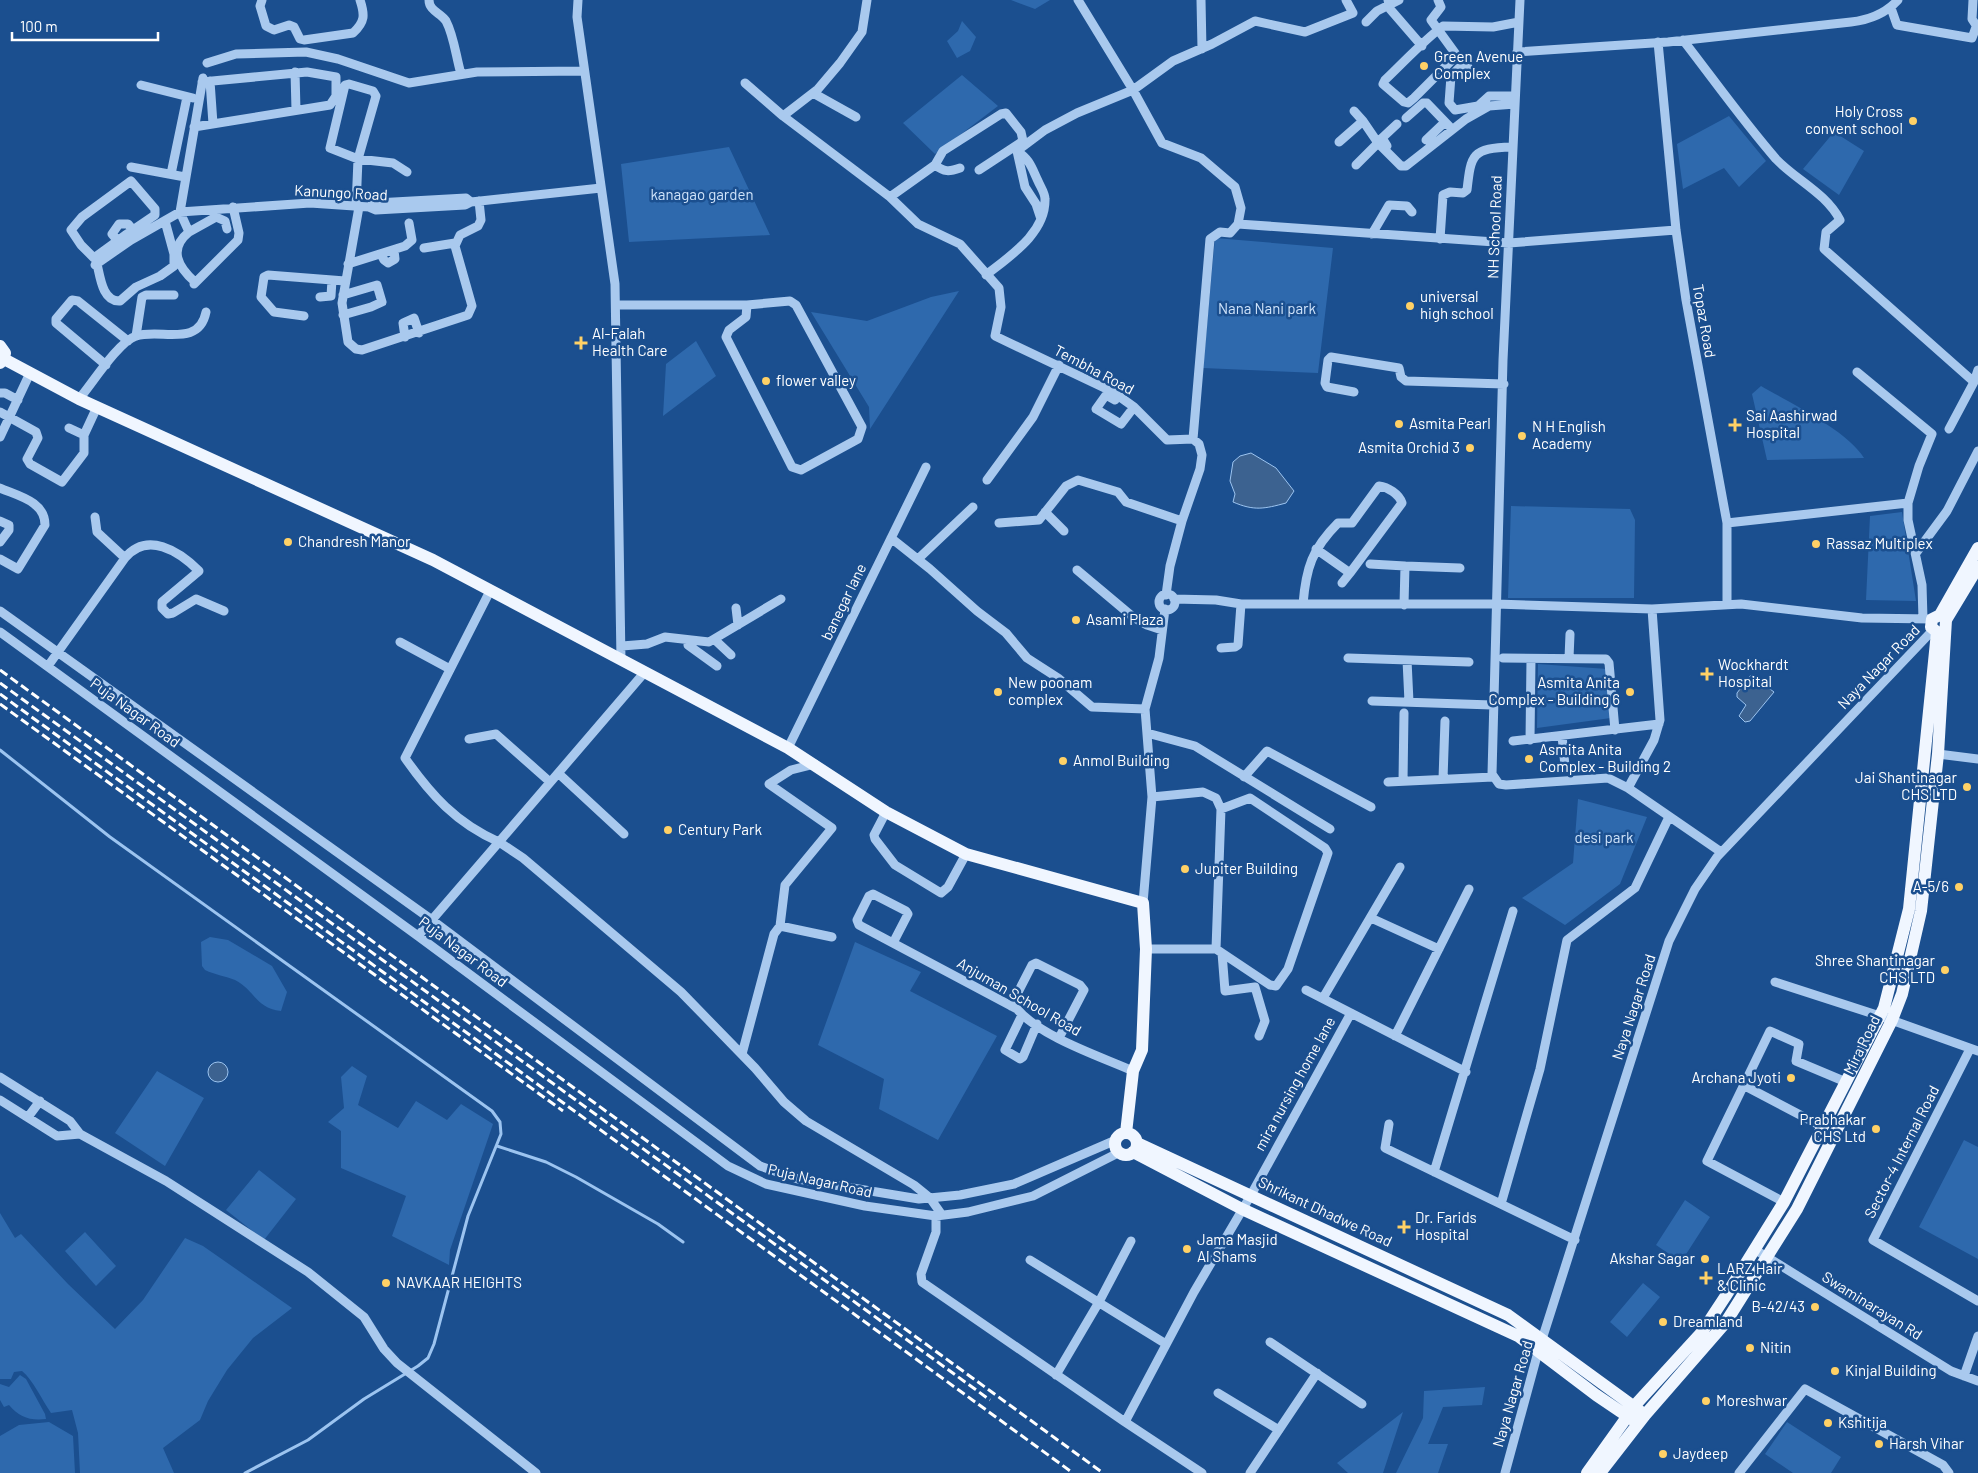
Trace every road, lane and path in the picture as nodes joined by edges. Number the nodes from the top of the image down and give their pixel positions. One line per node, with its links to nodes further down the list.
1 (262, 0): 2 (street)
2 (360, 0)
3 (430, 0): 28 (street)
4 (578, 0): 26 (street)
5 (867, 0): 33 (street)
6 (1078, 0): 32 (street)
7 (1201, 0): 22 (street)
8 (1346, 0): 22 (street)
9 (1438, 0): 18 (street)
10 (1520, 0): 16 (street, NH School Road)
11 (1898, 0): 14 (street)
12 (1973, 0): 17 (street)
13 (1393, 2): 15 (street); 21 (street)
14 (1891, 8): 17 (street); 19 (street)
15 (1366, 22)
16 (1519, 22): 18 (street); 23 (street, NH School Road)
17 (1977, 27)
18 (1437, 30): 21 (street); 21 (street)
19 (1683, 40): 20 (street); 106 (street)
20 (1658, 42): 23 (street); 75 (street, Topaz Road)
21 (1422, 46)
22 (1202, 49): 32 (street)
23 (1517, 52): 36 (street, NH School Road)
24 (207, 63): 28 (street)
25 (1468, 67): 36 (street)
26 (584, 71): 28 (street); 63 (street)
27 (295, 72): 29 (street); 37 (street); 37 (street)
28 (461, 74)
29 (205, 80): 35 (street); 44 (street)
30 (745, 83): 39 (street)
31 (141, 85): 34 (street)
32 (1133, 90): 52 (street); 73 (street)
33 (813, 93): 39 (street); 40 (street)
34 (187, 97): 35 (street); 61 (street)
35 (198, 100): 46 (street)
36 (1515, 100): 47 (street); 51 (street, NH School Road)
37 (296, 110): 44 (street)
38 (1354, 111): 42 (street)
39 (783, 116): 64 (street)
40 (856, 117)
41 (1406, 118): 43 (street)
42 (1364, 121): 49 (street); 50 (street)
43 (1445, 122): 47 (street); 48 (street)
44 (212, 124): 46 (street)
45 (1397, 124): 53 (street)
46 (194, 126): 62 (street)
47 (1452, 129): 53 (street)
48 (1426, 140)
49 (1339, 142)
50 (1378, 143): 53 (street); 56 (street)
51 (1512, 147): 79 (street); 81 (street, NH School Road)
52 (1017, 151): 70 (street); 70 (street)
53 (1425, 152)
54 (358, 159): 54 (street); 60 (street); 67 (street)
55 (936, 165): 58 (street); 59 (street); 64 (street)
56 (1356, 165)
57 (131, 167): 61 (street)
58 (960, 168)
59 (979, 170)
60 (407, 172)
61 (171, 174): 62 (street)
62 (185, 177): 68 (street)
63 (601, 188): 65 (street, Kanungo Road); 91 (street)
64 (890, 197): 85 (street)
65 (475, 202): 67 (street, Kanungo Road); 80 (street)
66 (233, 207): 67 (street, Kanungo Road); 68 (street, Kanungo Road); 76 (street)
67 (357, 207): 84 (street)
68 (180, 212): 71 (street, Kanungo Road); 76 (street)
69 (1412, 212): 78 (street)
70 (1041, 219): 85 (street)
71 (165, 221): 77 (street, Kanungo Road); 83 (street)
72 (409, 223): 84 (street)
73 (1238, 224): 78 (street); 119 (street)
74 (227, 229): 76 (street)
75 (1676, 230): 81 (street); 131 (street, Topaz Road)
76 (189, 232)
77 (130, 234): 83 (street, Kanungo Road); 83 (street); 83 (street)
78 (1372, 234): 79 (street)
79 (1440, 239): 81 (street)
80 (455, 243): 82 (street); 96 (street)
81 (1509, 243): 107 (street, NH School Road)
82 (424, 248)
83 (95, 262)
84 (348, 264): 87 (street)
85 (986, 275): 102 (street, Tembha Road)
86 (332, 280): 87 (street); 90 (street); 95 (street)
87 (345, 281): 89 (street)
88 (174, 295): 98 (street)
89 (343, 295): 94 (street); 94 (street)
90 (320, 297)
91 (616, 305): 92 (street); 168 (street)
92 (747, 305): 92 (street)
93 (206, 312): 98 (street)
94 (344, 315): 97 (street)
95 (304, 316)
96 (419, 333): 97 (street); 97 (street)
97 (405, 337)
98 (132, 339): 101 (street); 101 (street)
99 (0, 346): 100 (main road)
100 (2, 361): 105 (main road)
101 (106, 365): 111 (street)
102 (1059, 366): 119 (street, Tembha Road); 122 (street)
103 (1978, 370): 106 (street)
104 (1857, 372): 124 (street)
105 (30, 373): 110 (street); 111 (main road)
106 (1974, 382): 116 (street)
107 (1504, 384): 108 (street); 153 (street, NH School Road)
108 (1354, 392)
109 (0, 393): 110 (street)
110 (18, 400): 114 (street)
111 (79, 400): 112 (main road)
112 (97, 407): 117 (street); 148 (main road)
113 (0, 412): 114 (street)
114 (9, 418): 117 (street); 118 (street)
115 (69, 428): 117 (street)
116 (1949, 429)
117 (84, 435)
118 (0, 437)
119 (1193, 439): 129 (street)
120 (1978, 451): 137 (street)
121 (926, 467): 133 (street, banegar lane)
122 (987, 480)
123 (0, 488): 139 (street)
124 (1908, 504): 131 (street); 137 (street)
125 (972, 507): 140 (street)
126 (1045, 512): 129 (street); 130 (street); 132 (street)
127 (95, 517): 138 (street)
128 (0, 521): 134 (street)
129 (1182, 521): 149 (street)
130 (999, 523)
131 (1727, 523): 154 (street, Topaz Road)
132 (1064, 531)
133 (891, 538): 140 (street); 196 (street, banegar lane)
134 (0, 542)
135 (1978, 548): 160 (main road, Mira Road)
136 (1316, 549): 146 (street); 146 (street); 152 (street)
137 (1916, 553): 160 (street)
138 (125, 558): 159 (street); 170 (street)
139 (0, 559)
140 (918, 559): 186 (street)
141 (1370, 564): 142 (street)
142 (1405, 566): 144 (street); 155 (street)
143 (1978, 567): 160 (main road, Mira Road)
144 (1460, 568)
145 (1077, 570): 162 (street)
146 (1350, 573): 147 (street)
147 (1342, 583)
148 (490, 590): 176 (main road); 181 (street)
149 (1170, 597): 151 (street); 162 (street)
150 (781, 599): 161 (street)
151 (1241, 604): 152 (street); 169 (street)
152 (1302, 604): 155 (street)
153 (1496, 604): 155 (street); 157 (street); 185 (street, NH School Road)
154 (1727, 604): 157 (street); 160 (street)
155 (1404, 605)
156 (736, 608): 161 (street)
157 (1652, 609): 189 (street)
158 (0, 611): 170 (street, Puja Nagar Road)
159 (224, 611)
160 (1937, 623): 197 (main road, Mira Road); 217 (street, Naya Nagar Road); 238 (main road, Mira Road)
161 (738, 625): 165 (street)
162 (1162, 630): 186 (street)
163 (0, 632): 179 (street, Puja Nagar Road)
164 (1570, 634): 174 (street)
165 (714, 639): 167 (street); 171 (street)
166 (400, 642): 181 (street)
167 (686, 642): 168 (street); 180 (street)
168 (622, 646): 176 (street)
169 (1220, 648)
170 (58, 652): 179 (street); 224 (street, Puja Nagar Road)
171 (731, 655)
172 (1348, 658): 177 (street)
173 (1503, 658): 175 (street)
174 (1569, 658): 175 (street); 190 (street)
175 (1531, 659): 194 (street)
176 (621, 660): 182 (main road)
177 (1407, 660): 178 (street); 184 (street)
178 (1469, 662)
179 (48, 666): 226 (street, Puja Nagar Road)
180 (717, 666)
181 (450, 669): 216 (street, Puja Nagar Road)
182 (644, 673): 196 (main road); 201 (street)
183 (1372, 701): 184 (street)
184 (1409, 702): 185 (street)
185 (1492, 704): 203 (street, NH School Road)
186 (1145, 709): 191 (street)
187 (1404, 713): 207 (street)
188 (1446, 721): 204 (street)
189 (1659, 724): 190 (street); 208 (street)
190 (1615, 730): 192 (street)
191 (1147, 733): 202 (street); 209 (street)
192 (1562, 736): 194 (street); 200 (street)
193 (469, 739): 205 (street)
194 (1530, 740): 195 (street)
195 (1513, 742)
196 (788, 748): 199 (main road)
197 (1938, 754): 198 (street); 238 (main road, Mira Road)
198 (1978, 760)
199 (815, 764): 212 (main road); 225 (street)
200 (1565, 766)
201 (558, 773): 205 (street); 215 (street)
202 (1244, 777): 210 (street); 214 (street)
203 (1493, 777): 204 (street); 208 (street)
204 (1443, 779): 207 (street)
205 (550, 782): 216 (street)
206 (1388, 782): 207 (street)
207 (1403, 782)
208 (1628, 788): 213 (street)
209 (1152, 797): 211 (street); 221 (street)
210 (1371, 807)
211 (1221, 809): 231 (street); 231 (street)
212 (886, 812): 218 (main road); 218 (street)
213 (1669, 817): 217 (street); 263 (street)
214 (1330, 829)
215 (624, 834)
216 (499, 842): 224 (street); 244 (street, Puja Nagar Road)
217 (1721, 852): 266 (street, Naya Nagar Road)
218 (966, 854): 221 (main road)
219 (1400, 867): 223 (street)
220 (1469, 889): 230 (street)
221 (1143, 903): 229 (main road)
222 (1513, 911): 246 (street)
223 (1371, 918): 230 (street); 234 (street)
224 (432, 920): 226 (street); 257 (street, Puja Nagar Road)
225 (780, 926): 227 (street); 244 (street)
226 (418, 936): 258 (street, Puja Nagar Road)
227 (832, 937)
228 (893, 943): 228 (street, Anjuman School Road); 235 (street, Anjuman School Road)
229 (1146, 949): 231 (street); 245 (main road)
230 (1439, 949): 241 (street)
231 (1219, 951): 240 (street)
232 (1775, 982): 238 (street)
233 (1306, 990): 234 (street)
234 (1323, 998): 236 (street)
235 (1011, 1006): 237 (street, Anjuman School Road); 242 (street)
236 (1350, 1013): 241 (street); 260 (street, mira nursing home lane)
237 (1022, 1015): 239 (street, Anjuman School Road); 239 (street)
238 (1886, 1018): 243 (street); 248 (main road, Mira Road); 269 (main road, Mira Road)
239 (1037, 1024): 242 (street, Anjuman School Road)
240 (1259, 1036)
241 (1395, 1036): 246 (street)
242 (1059, 1038): 245 (street, Anjuman School Road)
243 (1974, 1050): 271 (street, Sector-4 Internal Road)
244 (742, 1054): 261 (street, Puja Nagar Road)
245 (1133, 1071): 256 (main road)
246 (1466, 1072): 259 (street)
247 (0, 1077): 251 (street)
248 (1846, 1082): 249 (street); 254 (main road, Mira Road)
249 (1745, 1086): 254 (street); 262 (street)
250 (0, 1100): 252 (street)
251 (40, 1101): 252 (street); 255 (street)
252 (28, 1118): 255 (street)
253 (1389, 1124): 259 (street)
254 (1823, 1127): 262 (main road, Mira Road)
255 (80, 1134): 287 (street)
256 (1126, 1144): 260 (main road, Shrikant Dhadwe Road); 261 (street, Puja Nagar Road); 264 (main road, Shrikant Dhadwe Road); 265 (street, Puja Nagar Road)
257 (746, 1156): 258 (street); 261 (street, Puja Nagar Road)
258 (735, 1170): 265 (street, Puja Nagar Road)
259 (1434, 1172): 263 (street)
260 (1250, 1195): 264 (street, mira nursing home lane); 274 (main road, Shrikant Dhadwe Road)
261 (930, 1198): 265 (street, Puja Nagar Road)
262 (1784, 1202): 268 (main road, Mira Road)
263 (1501, 1204): 266 (street)
264 (1242, 1208): 276 (street, mira nursing home lane); 277 (main road, Shrikant Dhadwe Road)
265 (939, 1216): 279 (street)
266 (1575, 1240): 274 (street, Naya Nagar Road)
267 (1130, 1241): 272 (street)
268 (1754, 1249): 269 (street, Swaminarayan Rd); 284 (main road, Mira Road)
269 (1767, 1257): 280 (street, Swaminarayan Rd); 284 (main road, Mira Road)
270 (1030, 1260): 272 (street)
271 (1978, 1301)
272 (1099, 1302): 276 (street); 279 (street)
273 (1978, 1336): 280 (street)
274 (1542, 1338): 277 (street, Naya Nagar Road); 284 (main road, Shrikant Dhadwe Road)
275 (1270, 1342): 278 (street)
276 (1166, 1344): 285 (street, mira nursing home lane)
277 (1538, 1352): 284 (main road, Shrikant Dhadwe Road); 290 (street, Naya Nagar Road)
278 (1317, 1373): 283 (street); 286 (street)
279 (1056, 1375): 285 (street)
280 (1964, 1376): 281 (street, Swaminarayan Rd)
281 (1978, 1381)
282 (1218, 1393): 286 (street)
283 (1362, 1404)
284 (1637, 1413): 291 (main road); 292 (main road)
285 (1125, 1422): 288 (street)
286 (1279, 1430): 289 (street)
287 (536, 1473)
288 (1202, 1473)
289 (1250, 1473)
290 (1505, 1473)
291 (1587, 1473)
292 (1600, 1473)
293 (1739, 1473): 294 (street)
294 (1949, 1473)

